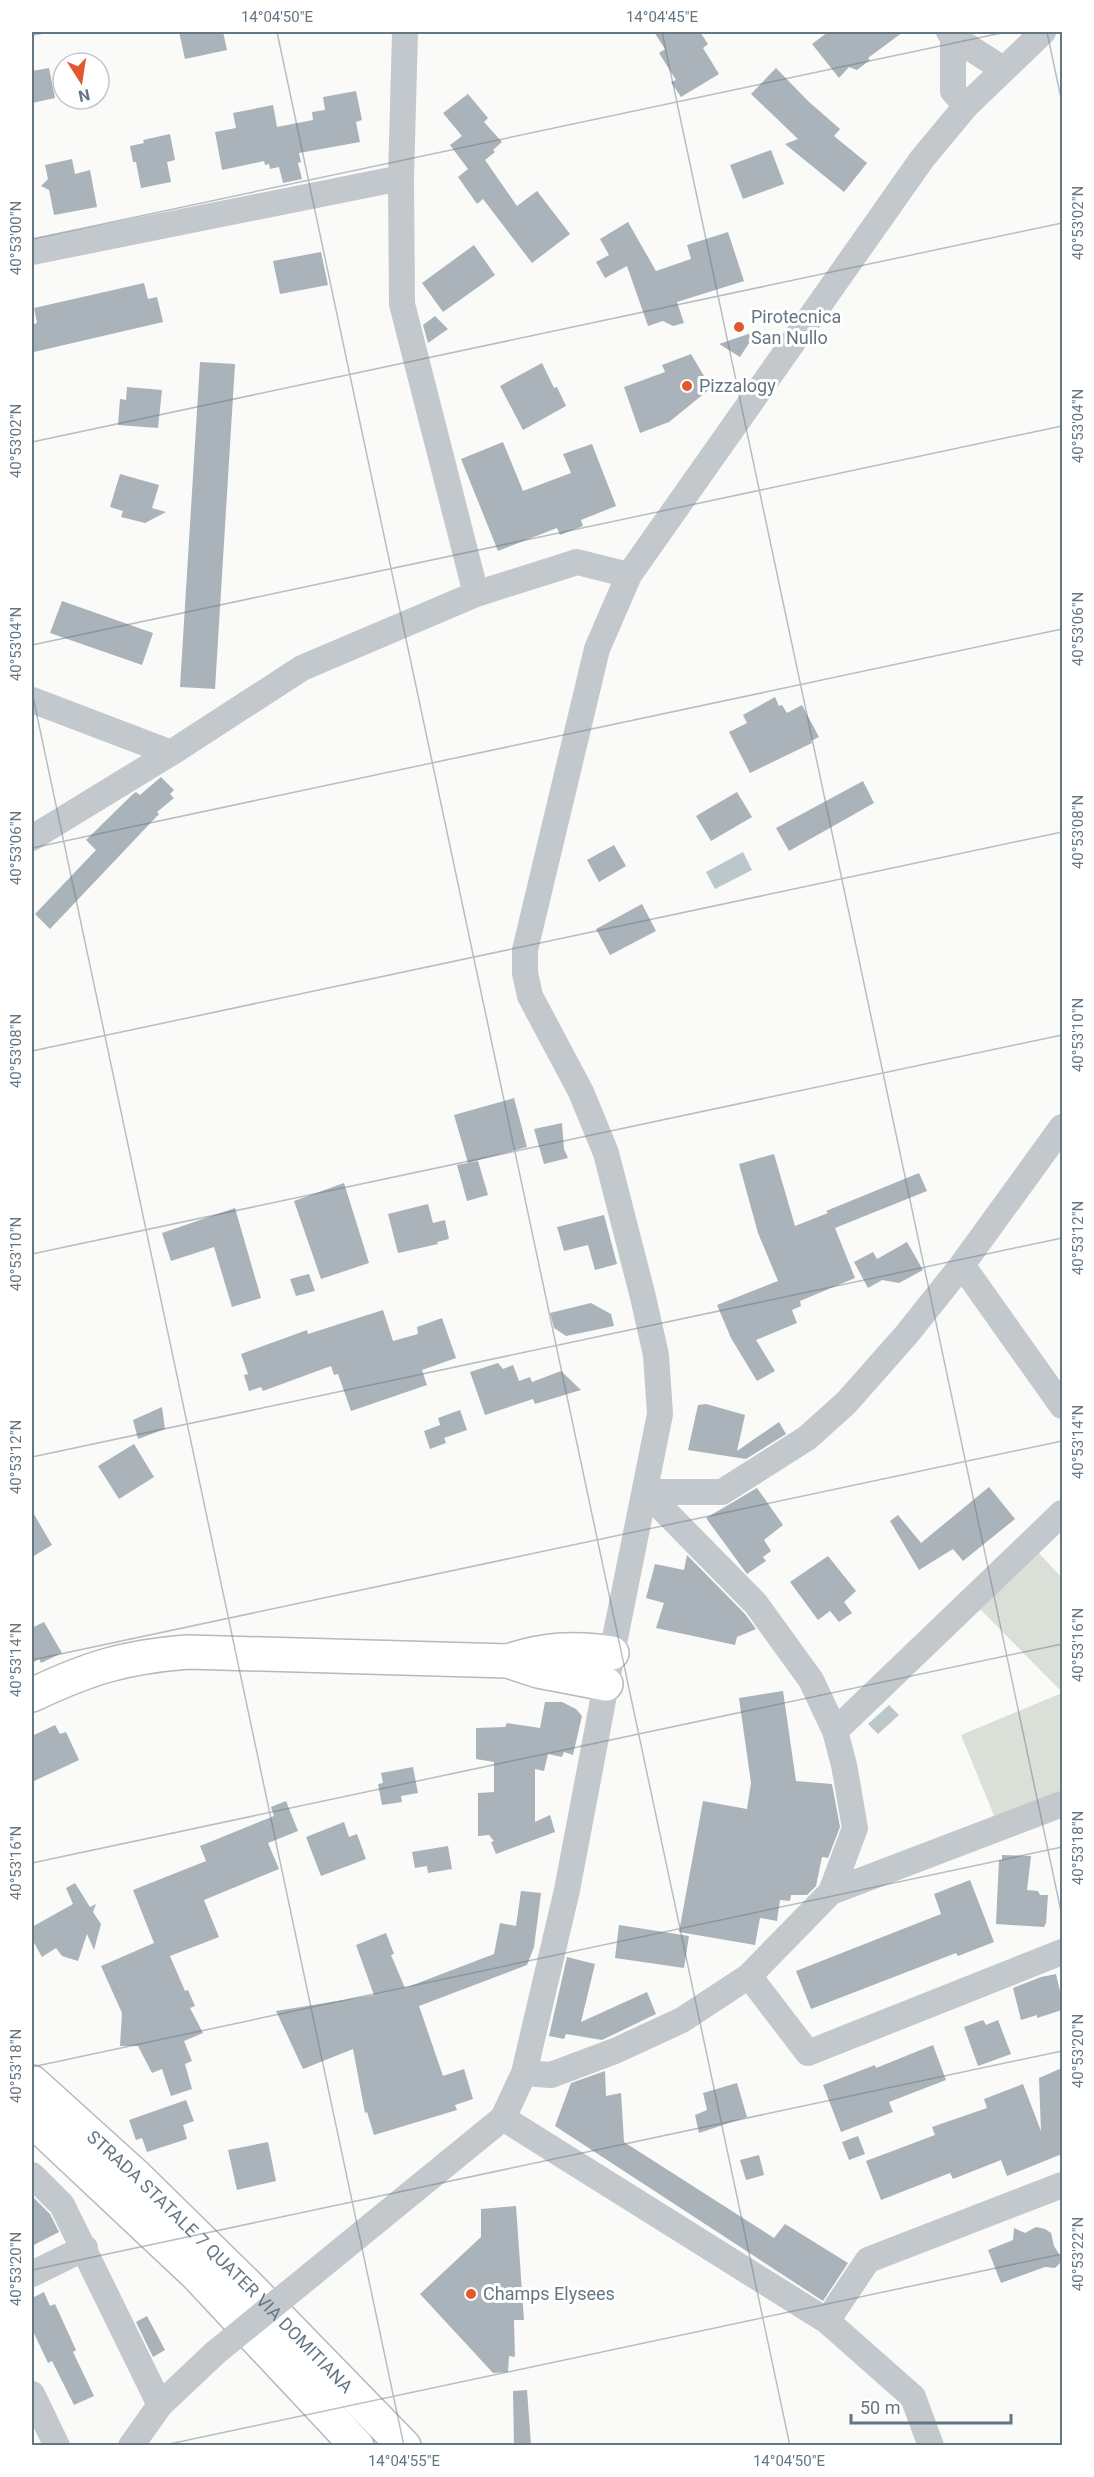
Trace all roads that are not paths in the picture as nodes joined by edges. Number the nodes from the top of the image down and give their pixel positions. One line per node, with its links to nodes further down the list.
1 (405, 32): 6 (street)
2 (1043, 32): 4 (street)
3 (951, 34): 4 (street); 5 (street)
4 (1003, 69): 5 (street)
5 (966, 106): 8 (street)
6 (401, 178): 7 (street); 9 (street)
7 (32, 252)
8 (629, 575): 9 (street); 16 (street)
9 (476, 594): 11 (street)
10 (32, 700): 11 (street)
11 (171, 753): 12 (street)
12 (32, 838)
13 (1062, 1127): 14 (street)
14 (962, 1265): 15 (street); 16 (street)
15 (1062, 1406)
16 (646, 1492): 18 (street); 20 (street)
17 (1062, 1513): 20 (street)
18 (609, 1668): 19 (highway); 25 (street)
19 (32, 1695)
20 (835, 1731): 22 (street)
21 (1062, 1804): 22 (street)
22 (831, 1892): 24 (street)
23 (1062, 1953): 24 (street)
24 (749, 1976): 25 (street)
25 (524, 2073): 27 (street)
26 (32, 2082): 39 (highway, STRADA STATALE 7 QUATER VIA DOMITIANA)
27 (503, 2118): 33 (street); 35 (street, bridge)
28 (32, 2120): 38 (highway, STRADA STATALE 7 QUATER VIA DOMITIANA)
29 (32, 2175): 31 (street)
30 (1062, 2185): 33 (street)
31 (85, 2248): 32 (street); 35 (street)
32 (32, 2274)
33 (827, 2321): 40 (street)
34 (32, 2394): 36 (street)
35 (160, 2405): 37 (street)
36 (57, 2445)
37 (131, 2445)
38 (357, 2445)
39 (404, 2445)
40 (931, 2445)

